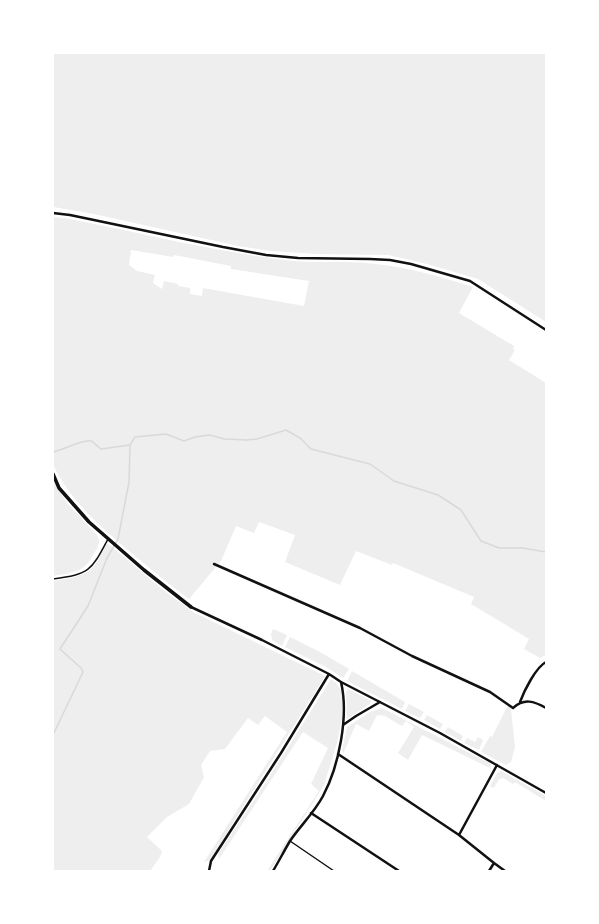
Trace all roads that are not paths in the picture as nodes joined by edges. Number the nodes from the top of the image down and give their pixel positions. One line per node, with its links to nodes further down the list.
1 (53, 214): 2 (street)
2 (546, 330)
3 (53, 474): 4 (street)
4 (108, 539): 6 (lane); 7 (street)
5 (214, 564): 12 (street)
6 (53, 579)
7 (191, 607): 9 (street)
8 (546, 662): 12 (street)
9 (329, 674): 10 (street); 22 (street)
10 (342, 682): 11 (street); 14 (street)
11 (380, 702): 14 (street); 16 (street)
12 (520, 703): 13 (street)
13 (546, 708)
14 (343, 725): 15 (street)
15 (338, 754): 18 (street); 19 (street)
16 (497, 764): 17 (street); 19 (street)
17 (546, 793)
18 (311, 813): 20 (street); 25 (street)
19 (459, 835): 21 (street)
20 (290, 842): 23 (street); 24 (lane)
21 (494, 864): 26 (street); 27 (street)
22 (209, 871)
23 (274, 871)
24 (334, 871)
25 (399, 871)
26 (489, 871)
27 (505, 871)

